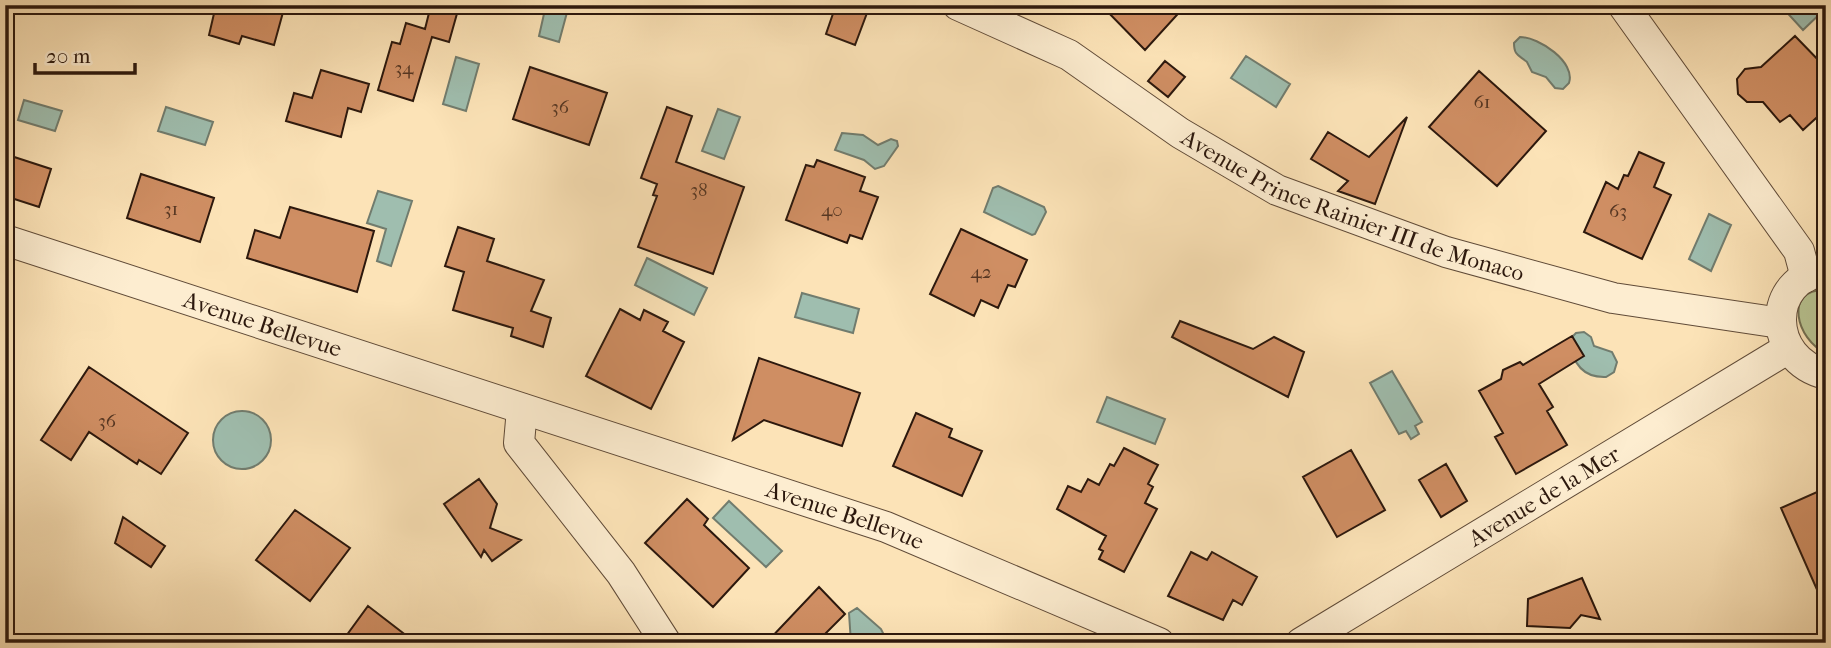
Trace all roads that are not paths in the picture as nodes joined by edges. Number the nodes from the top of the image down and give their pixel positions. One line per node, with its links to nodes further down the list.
1 (958, 5): 5 (street, Avenue Prince Rainier III de Monaco)
2 (1623, 5): 4 (street)
3 (5, 240): 7 (street, Avenue Bellevue)
4 (1816, 273): 5 (street)
5 (1784, 336): 6 (street); 10 (street, Avenue de la Mer)
6 (1826, 374)
7 (522, 409): 8 (street); 9 (street, Avenue Bellevue)
8 (666, 643)
9 (1159, 643)
10 (1301, 643)

